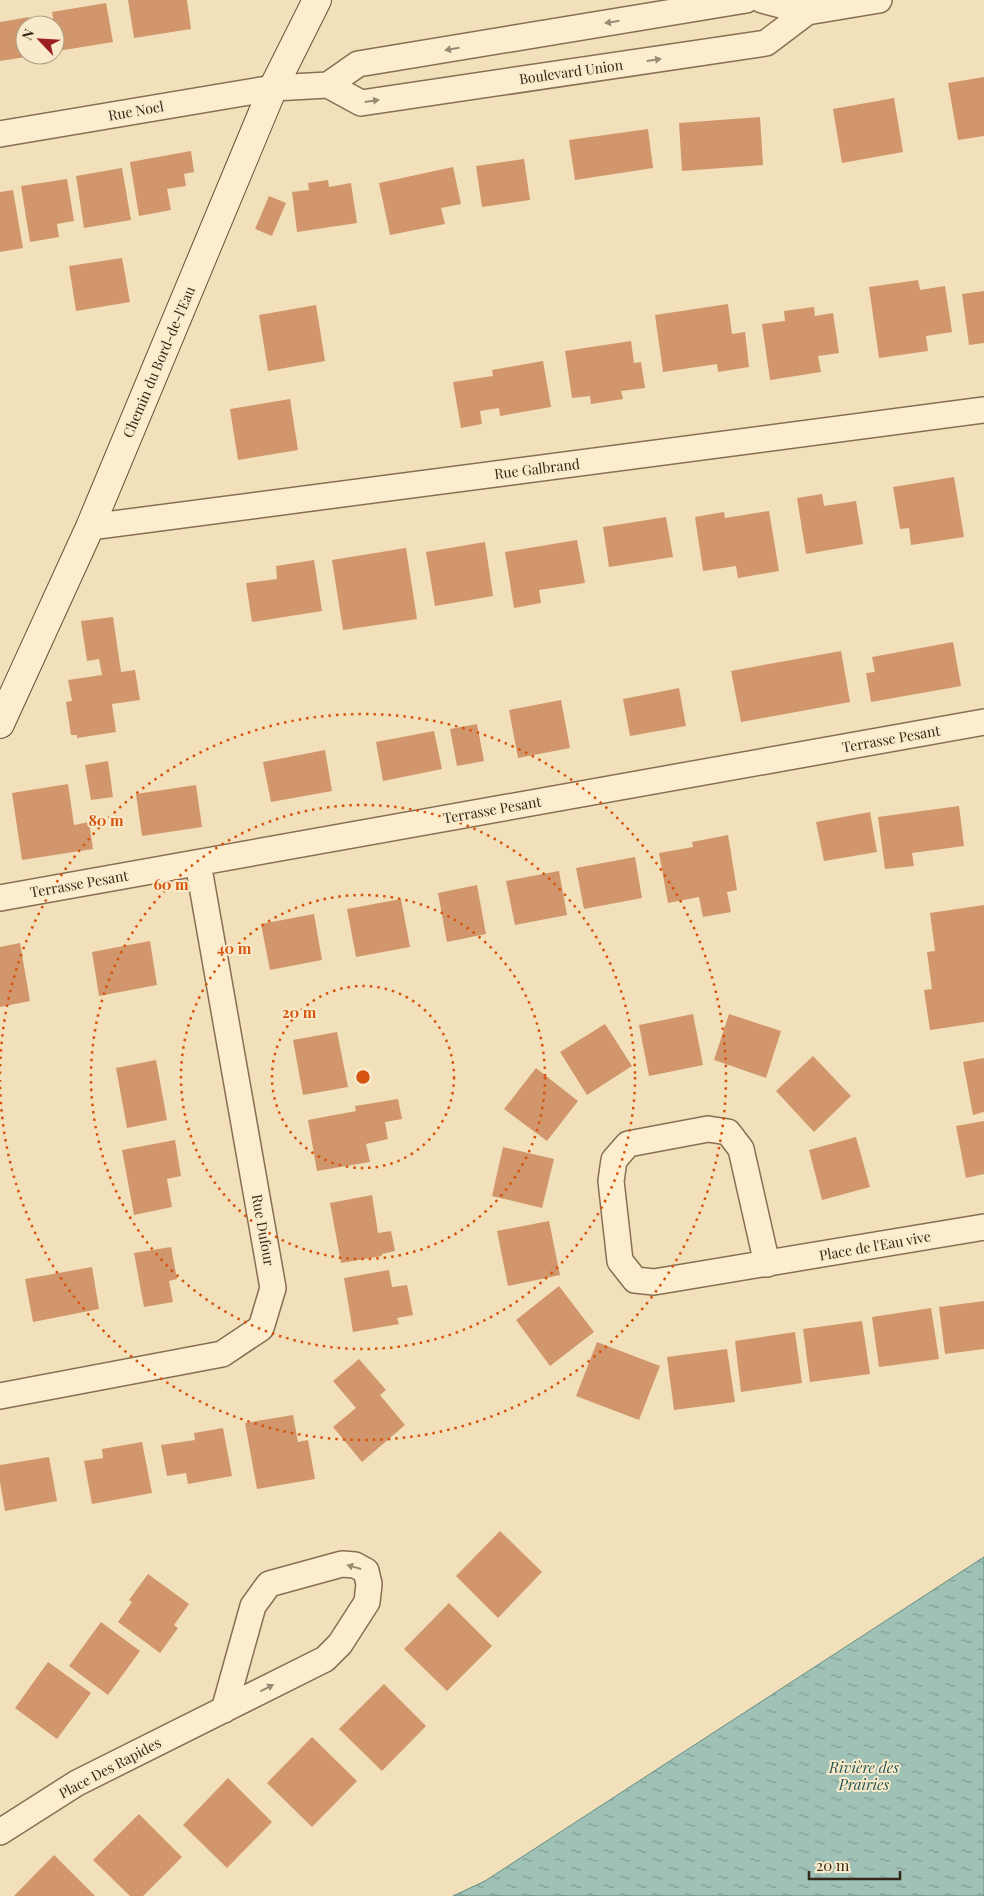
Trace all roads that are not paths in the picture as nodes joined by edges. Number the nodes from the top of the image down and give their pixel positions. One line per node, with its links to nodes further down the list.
1 (317, 0): 7 (street, Chemin du Bord-de-l'Eau)
2 (746, 0): 6 (street, one-way to 6)
3 (762, 0): 5 (street, Boulevard Union)
4 (879, 0): 5 (street, Boulevard Union)
5 (807, 12): 6 (street, Boulevard Union, one-way to 5)
6 (328, 85): 7 (street)
7 (273, 88): 8 (street, Rue Noel); 10 (street, Chemin du Bord-de-l'Eau)
8 (0, 134)
9 (984, 410): 10 (street, Rue Galbrand)
10 (90, 527): 12 (street, Chemin du Bord-de-l'Eau)
11 (984, 722): 13 (street, Terrasse Pesant)
12 (0, 724)
13 (198, 863): 14 (street, Terrasse Pesant); 17 (street, Rue Dufour)
14 (0, 898)
15 (984, 1227): 16 (street, Place de l'Eau vive)
16 (766, 1264): 16 (street, Place de l'Eau vive)
17 (0, 1396)
18 (224, 1710): 18 (street, Place Des Rapides, one-way to 18); 19 (street, Place Des Rapides)
19 (0, 1832)

